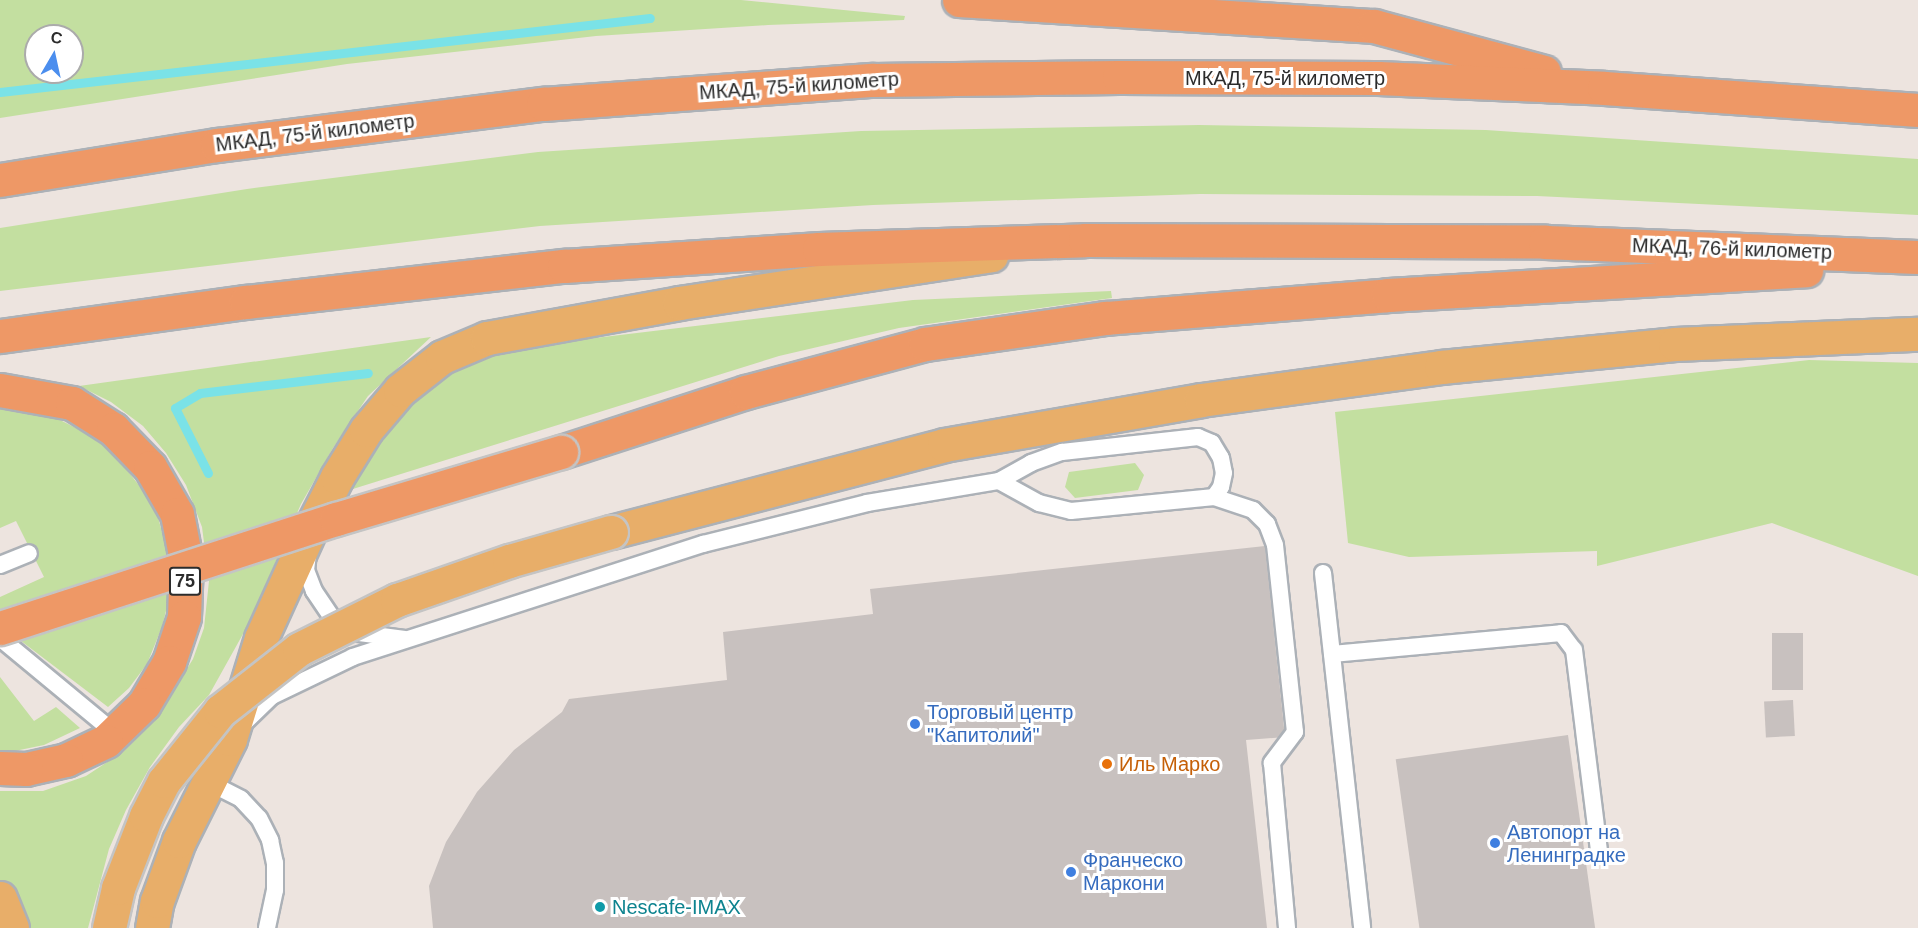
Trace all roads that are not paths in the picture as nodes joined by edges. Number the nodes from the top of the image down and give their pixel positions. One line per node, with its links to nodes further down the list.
1 (959, 0): 2 (highway)
2 (1604, 88): 3 (highway); 4 (highway, МКАД, 75-й километр)
3 (1918, 110)
4 (0, 180)
5 (1085, 240): 6 (highway, МКАД, 76-й километр); 9 (highway); 13 (main road)
6 (1918, 257)
7 (1918, 263): 17 (highway, bridge)
8 (1918, 334): 28 (main road, bridge)
9 (0, 336)
10 (0, 390): 21 (highway, 75)
11 (999, 481): 12 (lane); 12 (lane); 19 (lane)
12 (1214, 497): 31 (lane)
13 (310, 530): 19 (lane); 22 (main road)
14 (29, 553): 15 (lane)
15 (0, 564)
16 (1323, 573): 20 (lane)
17 (0, 628)
18 (0, 638): 21 (lane)
19 (409, 639): 22 (lane)
20 (1332, 654): 25 (lane); 32 (lane)
21 (115, 733): 23 (highway, 75)
22 (230, 739): 24 (main road)
23 (0, 768)
24 (207, 781): 29 (main road); 30 (lane)
25 (1599, 851)
26 (0, 898): 27 (main road)
27 (12, 928)
28 (109, 928)
29 (152, 928)
30 (267, 928)
31 (1287, 928)
32 (1362, 928)

